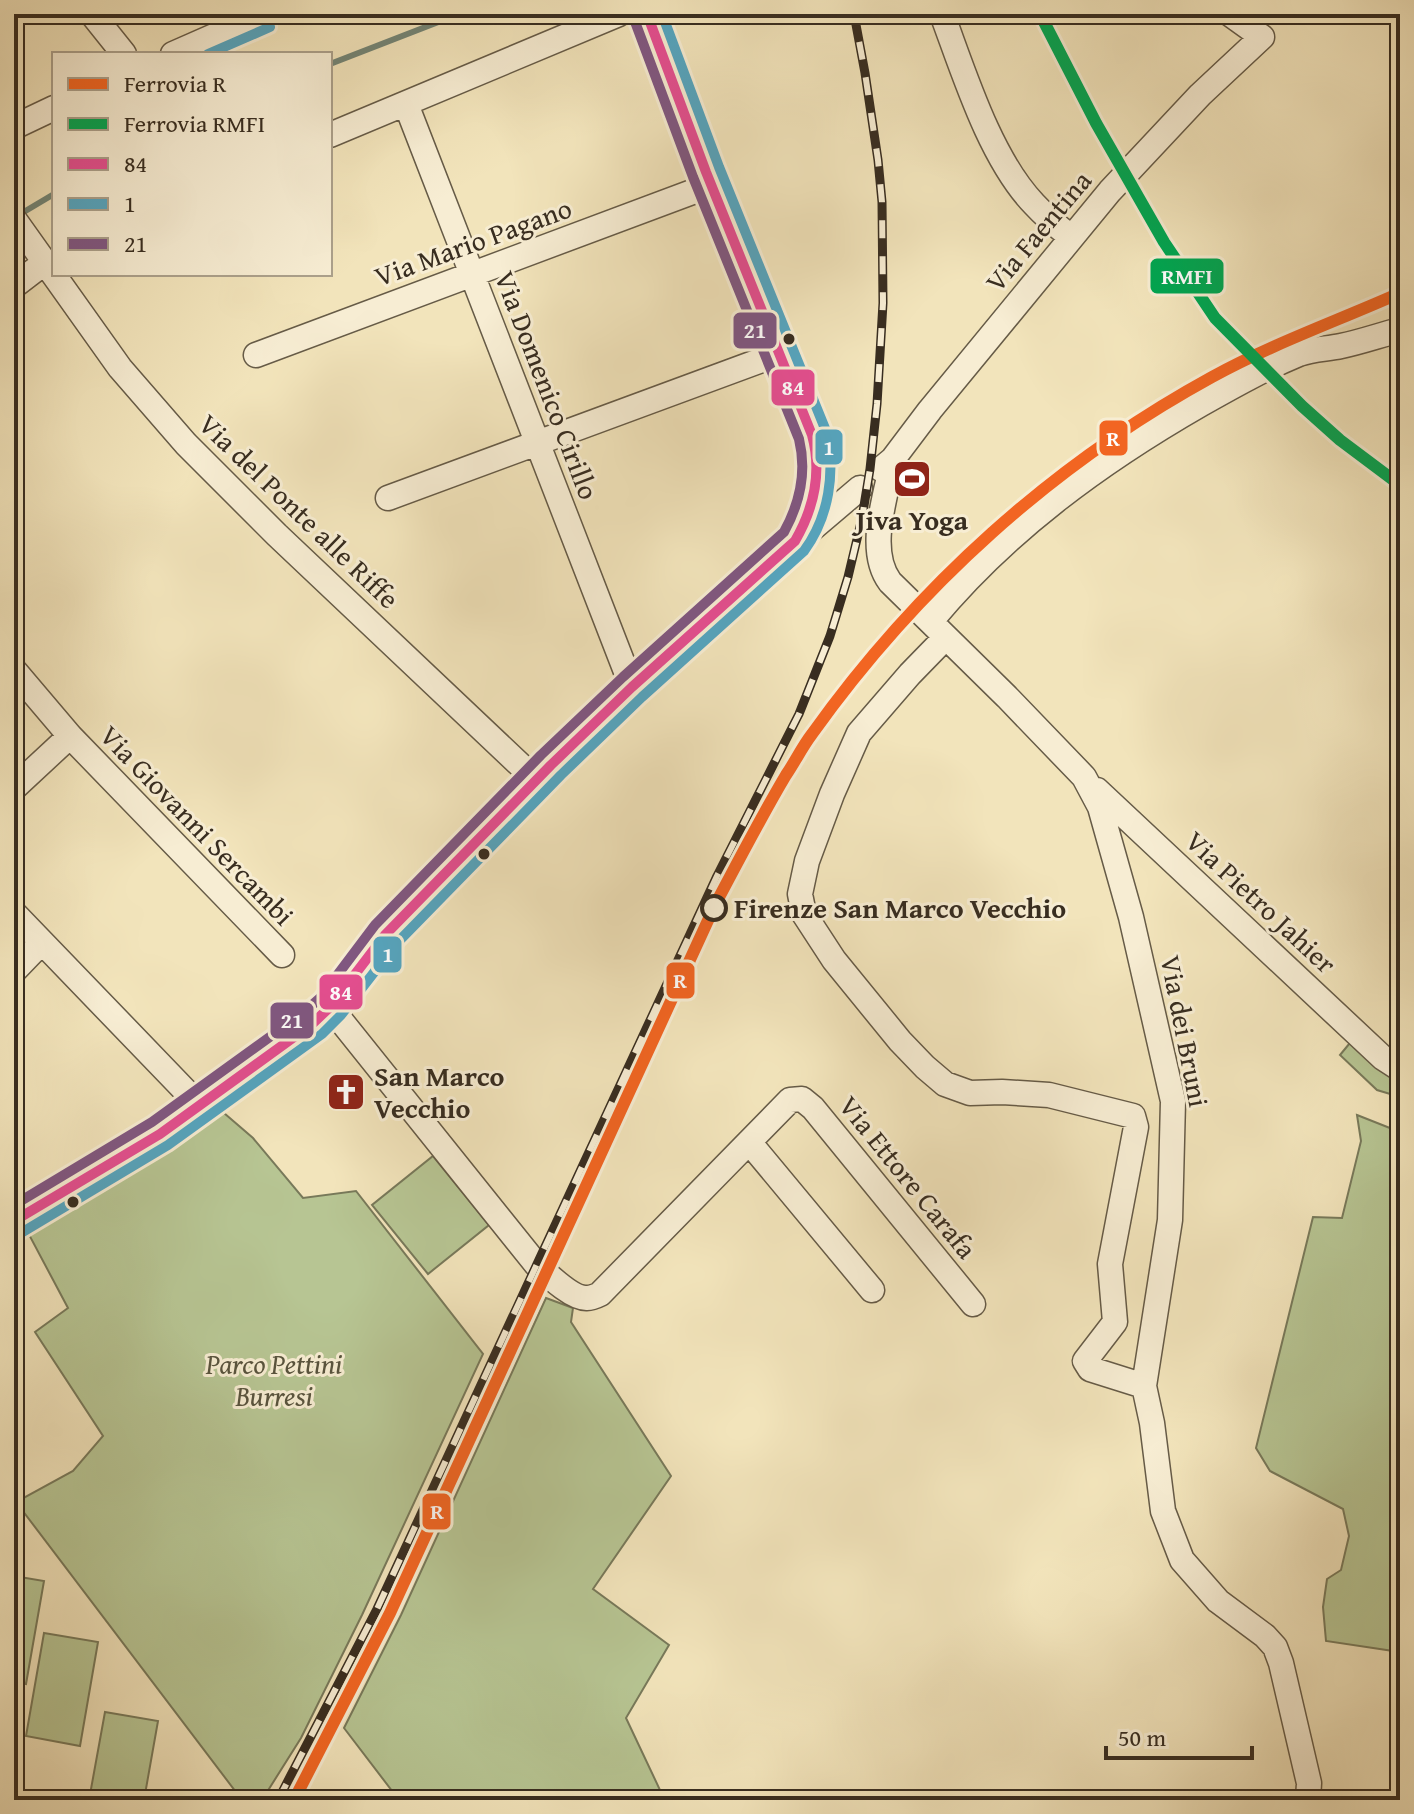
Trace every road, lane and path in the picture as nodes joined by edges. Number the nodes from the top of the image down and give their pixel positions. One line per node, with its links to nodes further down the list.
1 (92, 14): 7 (street)
2 (264, 14): 8 (street)
3 (619, 14): 9 (street)
4 (647, 14): 13 (street)
5 (942, 14): 15 (street)
6 (1230, 14): 15 (street, Via Faentina)
7 (122, 52)
8 (178, 52)
9 (406, 104): 12 (street); 18 (street, Via Domenico Cirillo)
10 (52, 109): 11 (street)
11 (14, 127)
12 (332, 134)
13 (711, 185): 18 (street, Via Mario Pagano); 22 (street)
14 (14, 219): 16 (street, Via del Ponte alle Riffe)
15 (1071, 237): 25 (street, Via Faentina)
16 (39, 255): 17 (street, Via del Ponte alle Riffe); 20 (street)
17 (52, 273)
18 (473, 274): 23 (street, Via Mario Pagano); 24 (street, Via Domenico Cirillo)
19 (54, 276): 34 (street, Via del Ponte alle Riffe)
20 (14, 286)
21 (1400, 330): 29 (street)
22 (778, 354): 24 (street); 28 (street)
23 (256, 355)
24 (537, 443): 27 (street); 31 (street, Via Domenico Cirillo)
25 (886, 464): 29 (street, Via dei Bruni)
26 (860, 488): 28 (street)
27 (388, 498)
28 (795, 541): 31 (street)
29 (938, 629): 33 (street, Via dei Bruni); 43 (street)
30 (14, 670): 32 (street, Via Giovanni Sercambi)
31 (632, 687): 34 (street)
32 (70, 736): 35 (street, Via Giovanni Sercambi); 38 (street, Via Giovanni Sercambi)
33 (1084, 777): 41 (street, Via Pietro Jahier); 44 (street, Via dei Bruni)
34 (536, 780): 40 (street)
35 (14, 788)
36 (14, 913): 37 (street)
37 (41, 943): 39 (street); 42 (street)
38 (282, 955)
39 (14, 971)
40 (330, 1007): 42 (street); 45 (street)
41 (1400, 1069)
42 (199, 1105): 46 (street)
43 (1133, 1116): 44 (street); 49 (street)
44 (1173, 1118): 49 (street, Via dei Bruni)
45 (749, 1142): 47 (street); 48 (street, Via Ettore Carafa)
46 (14, 1221)
47 (872, 1290)
48 (973, 1304)
49 (1144, 1386): 50 (street, Via dei Bruni)
50 (1308, 1800)

